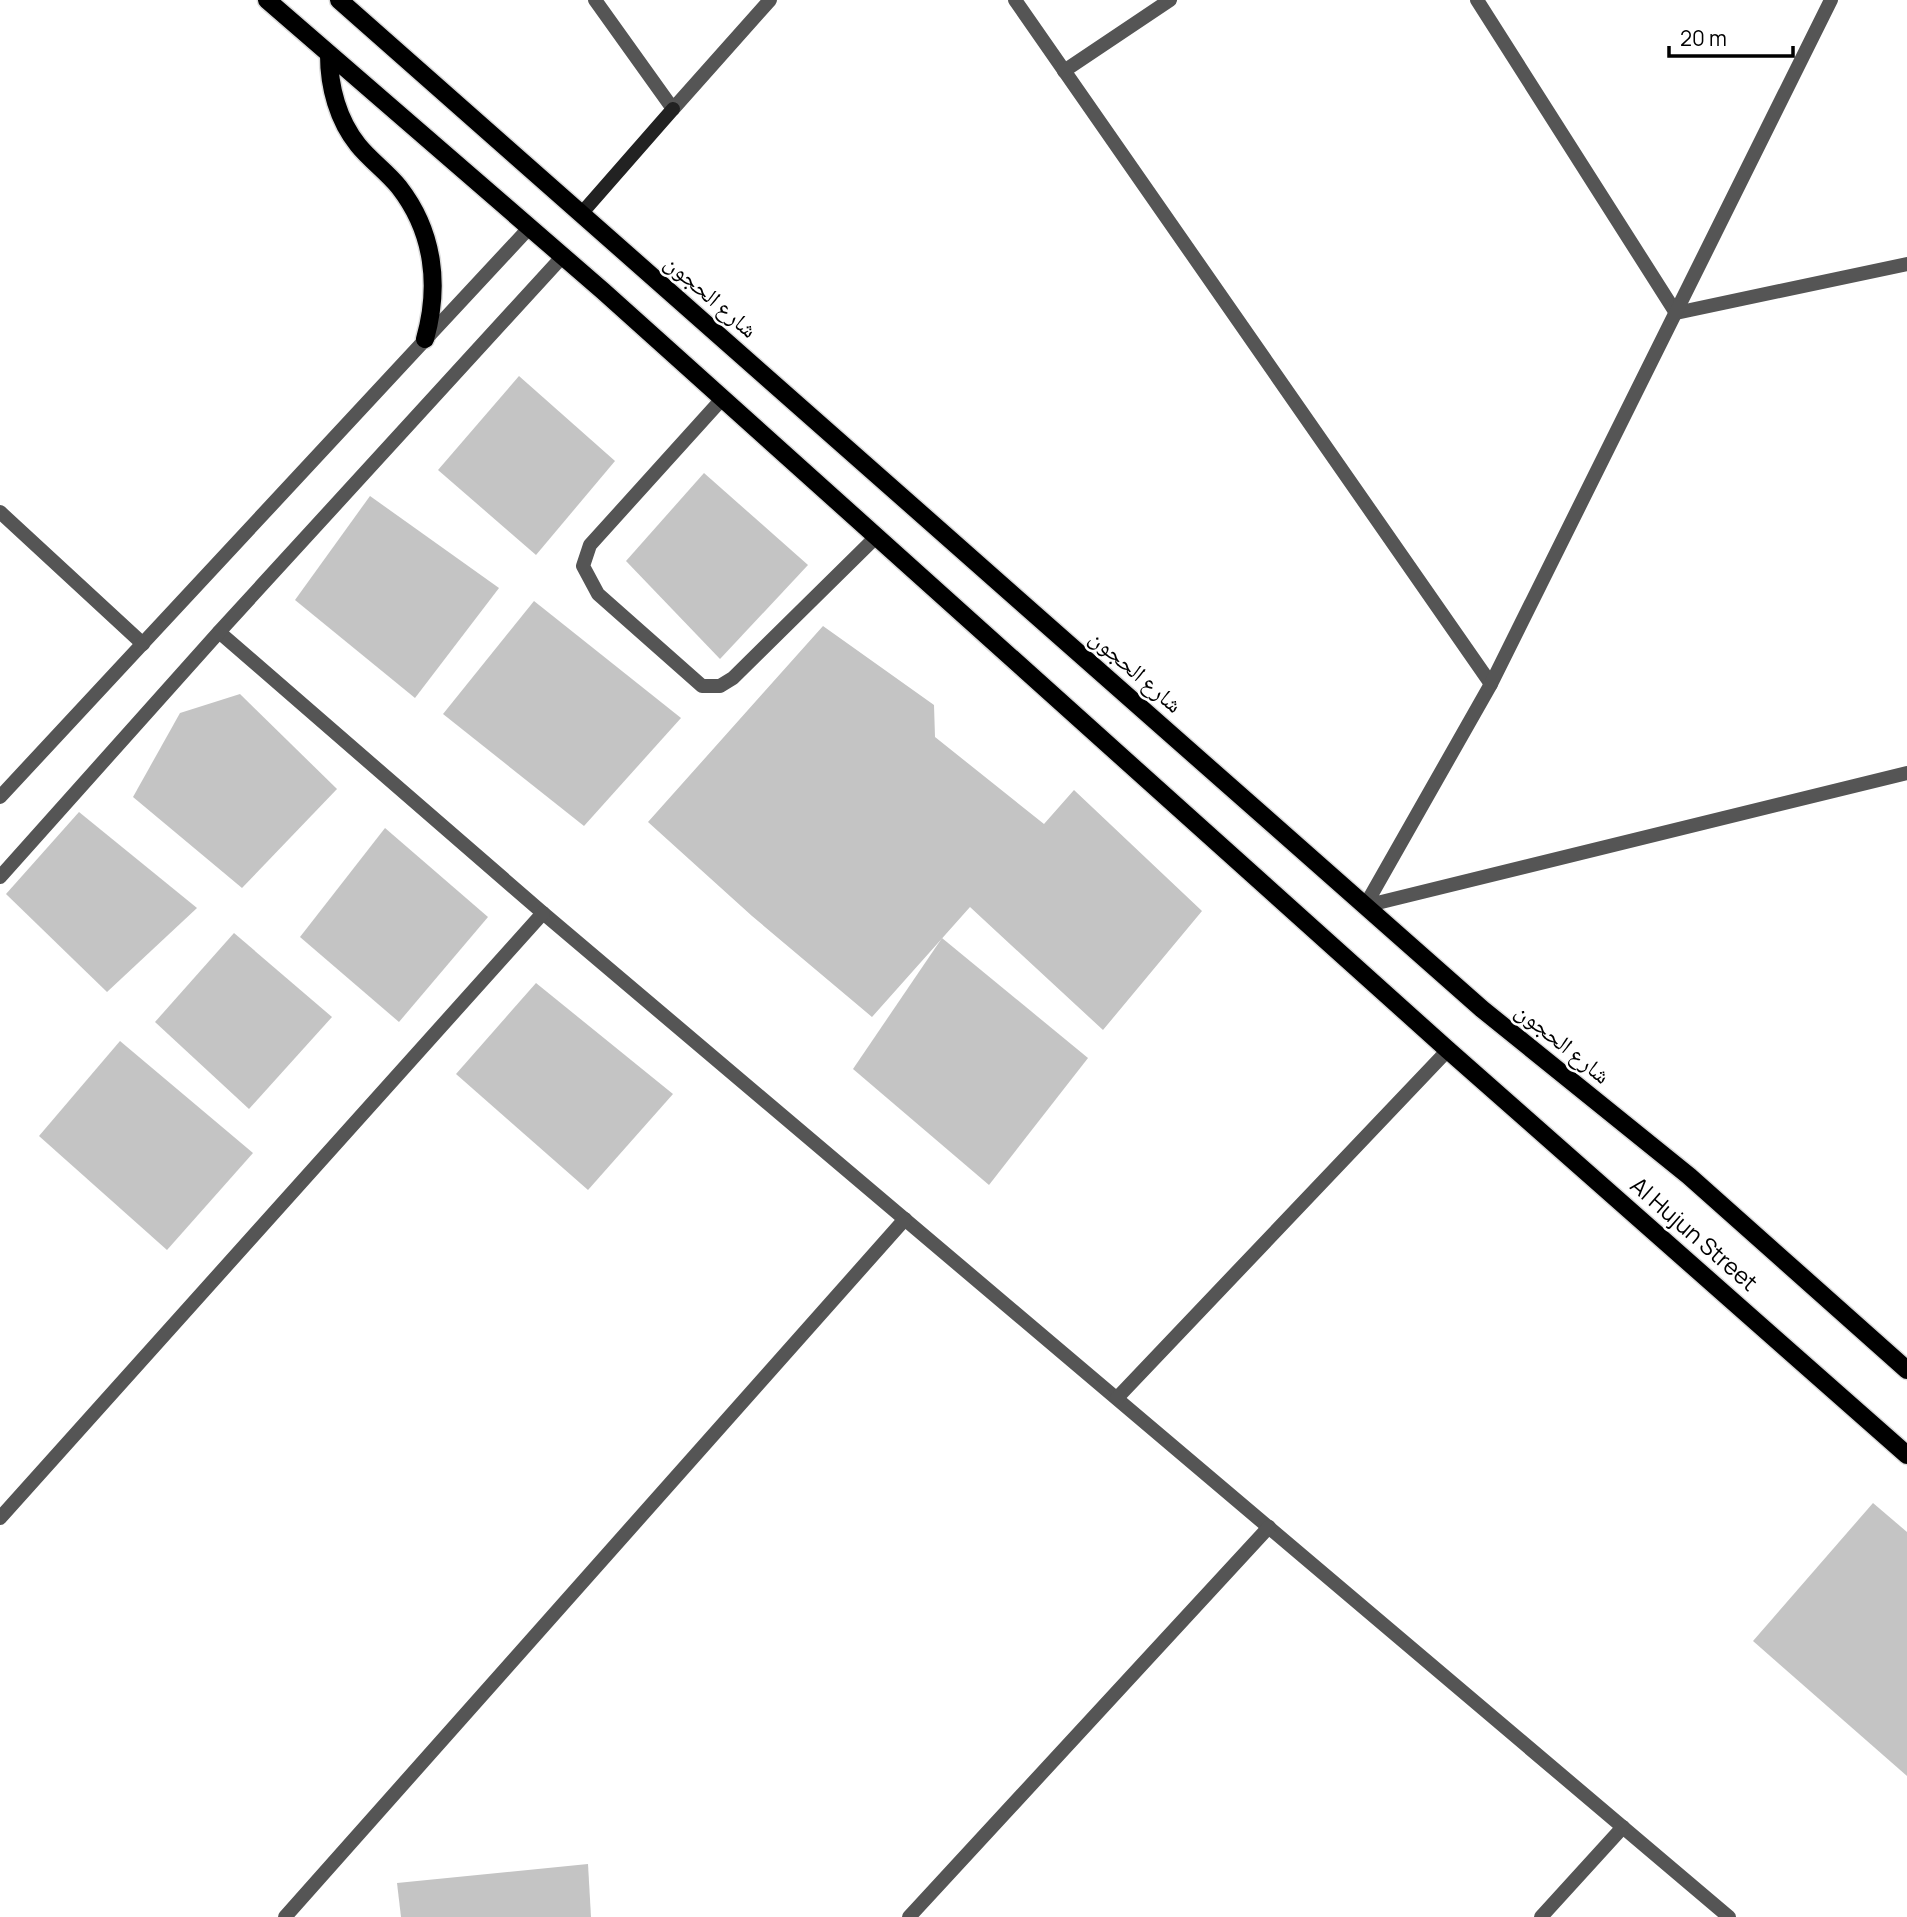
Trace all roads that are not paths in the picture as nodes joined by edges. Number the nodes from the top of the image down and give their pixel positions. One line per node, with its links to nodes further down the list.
1 (267, 0): 9 (main road)
2 (340, 0): 12 (main road, شارع الحجون)
3 (595, 0): 11 (street)
4 (770, 0): 11 (street)
5 (1015, 0): 10 (street)
6 (1170, 0): 10 (street)
7 (1477, 0): 16 (street)
8 (1831, 0): 16 (street)
9 (329, 55): 13 (main road); 17 (main road)
10 (1064, 71): 23 (street)
11 (673, 109): 12 (street)
12 (581, 214): 27 (main road, شارع الحجون)
13 (530, 227): 14 (main road); 17 (street)
14 (563, 256): 18 (main road); 21 (street)
15 (1907, 264): 16 (street)
16 (1676, 313): 23 (street)
17 (425, 339): 22 (street)
18 (722, 398): 20 (main road); 20 (street)
19 (0, 512): 22 (street)
20 (876, 537): 29 (main road)
21 (219, 632): 26 (street); 28 (street)
22 (143, 644): 25 (street)
23 (1491, 684): 27 (street)
24 (1907, 773): 27 (street)
25 (0, 797)
26 (0, 877)
27 (1365, 906): 31 (main road, شارع الحجون)
28 (543, 913): 30 (street); 34 (street)
29 (1448, 1051): 32 (street); 33 (main road, Al Hujun Street)
30 (905, 1219): 32 (street); 37 (street)
31 (1907, 1370)
32 (1117, 1398): 35 (street)
33 (1907, 1455)
34 (0, 1518)
35 (1269, 1527): 36 (street); 38 (street)
36 (1623, 1827): 39 (street); 40 (street)
37 (285, 1917)
38 (909, 1917)
39 (1541, 1917)
40 (1729, 1917)

